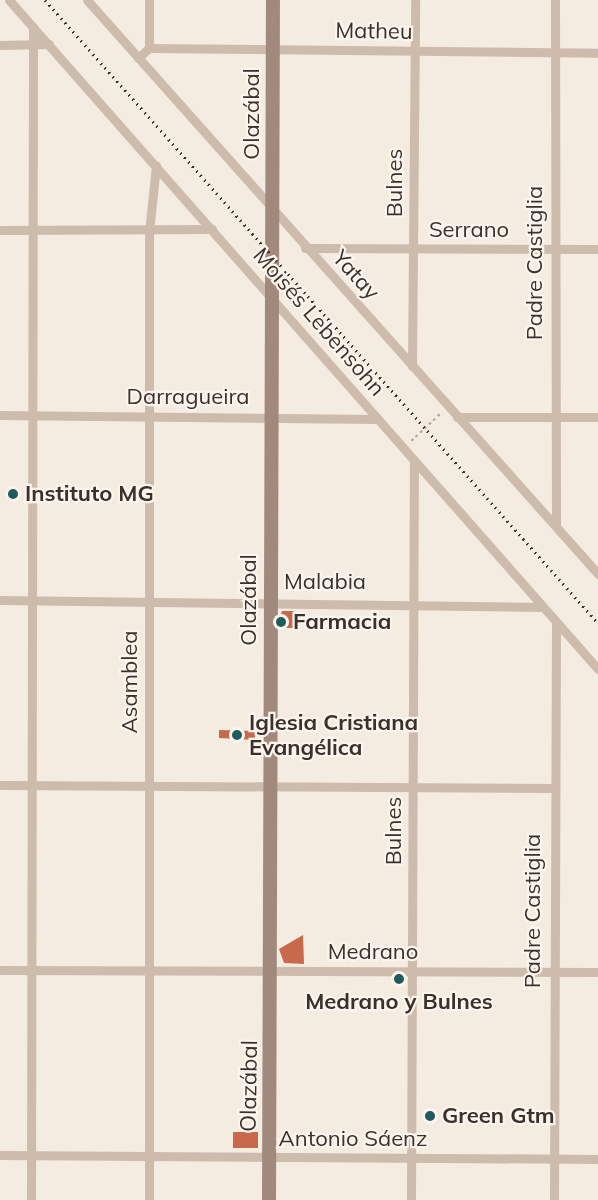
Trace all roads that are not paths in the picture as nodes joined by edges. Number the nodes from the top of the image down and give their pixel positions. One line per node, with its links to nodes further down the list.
1 (9, 0): 7 (street, Moisés Lebensohn)
2 (87, 0): 16 (street, Yatay)
3 (149, 0): 11 (street)
4 (273, 0): 12 (street, Olazábal)
5 (414, 0): 13 (street, Bulnes)
6 (555, 0): 14 (street, Padre Castiglia)
7 (33, 27): 8 (street); 9 (street, Moisés Lebensohn)
8 (33, 44): 9 (street); 10 (street); 21 (street)
9 (49, 44): 17 (street, Moisés Lebensohn)
10 (0, 45)
11 (149, 48): 12 (street, Matheu); 16 (street)
12 (273, 49): 13 (street, Matheu); 18 (street, Olazábal)
13 (414, 51): 14 (street, Matheu); 24 (street, Bulnes)
14 (555, 52): 15 (street, Matheu); 25 (street, Padre Castiglia)
15 (598, 53)
16 (138, 58): 18 (street, Yatay)
17 (156, 165): 19 (street, Moisés Lebensohn); 22 (street, Asamblea)
18 (273, 212): 23 (street, Yatay); 27 (street, Olazábal)
19 (212, 229): 22 (street); 27 (street, Moisés Lebensohn)
20 (0, 230): 21 (street)
21 (34, 231): 22 (street); 30 (street)
22 (149, 232): 31 (street, Asamblea)
23 (305, 248): 24 (street, Serrano); 28 (street, Yatay)
24 (414, 249): 25 (street, Serrano); 28 (street, Bulnes)
25 (554, 249): 26 (street, Serrano); 34 (street, Padre Castiglia)
26 (598, 249)
27 (272, 295): 32 (street, Olazábal); 36 (street, Moisés Lebensohn)
28 (412, 366): 33 (street, Yatay)
29 (0, 415): 30 (street, Darragueira)
30 (36, 415): 31 (street, Darragueira); 41 (street)
31 (152, 417): 32 (street, Darragueira); 42 (street, Asamblea)
32 (271, 417): 36 (street, Darragueira); 43 (street, Olazábal)
33 (457, 417): 34 (street); 38 (street, Yatay)
34 (555, 417): 35 (street); 38 (street, Padre Castiglia)
35 (598, 417)
36 (376, 419): 37 (street, Moisés Lebensohn)
37 (414, 462): 44 (street, Bulnes); 45 (street, Moisés Lebensohn)
38 (556, 526): 39 (street, Yatay)
39 (598, 574)
40 (0, 600): 41 (street, Malabia)
41 (34, 600): 42 (street, Malabia); 49 (street)
42 (150, 601): 43 (street, Malabia); 50 (street, Asamblea)
43 (269, 602): 44 (street, Malabia); 51 (street, Olazábal)
44 (413, 602): 45 (street, Malabia); 52 (street, Bulnes)
45 (542, 607): 46 (street, Moisés Lebensohn)
46 (556, 622): 47 (street, Moisés Lebensohn); 53 (street, Padre Castiglia)
47 (598, 669)
48 (0, 785): 49 (street)
49 (32, 785): 50 (street); 54 (street)
50 (150, 786): 51 (street); 56 (street, Asamblea)
51 (270, 787): 52 (street); 58 (street, Olazábal)
52 (413, 788): 53 (street); 57 (street, Bulnes)
53 (553, 788): 59 (street, Padre Castiglia)
54 (32, 969): 55 (street, Medrano); 56 (street, Medrano); 61 (street)
55 (0, 970)
56 (149, 970): 58 (street, Medrano); 63 (street, Asamblea)
57 (413, 971): 58 (street, Medrano); 59 (street, Medrano); 65 (street, Bulnes)
58 (271, 972): 64 (street, Olazábal)
59 (552, 972): 60 (street, Medrano); 66 (street, Padre Castiglia)
60 (598, 972)
61 (31, 1154): 62 (street, Antonio Sáenz); 63 (street, Antonio Sáenz); 68 (street)
62 (0, 1155)
63 (149, 1155): 64 (street, Antonio Sáenz); 69 (street, Asamblea)
64 (269, 1159): 65 (street, Antonio Sáenz); 70 (street, Olazábal)
65 (411, 1159): 66 (street, Antonio Sáenz); 71 (street, Bulnes)
66 (554, 1159): 67 (street, Antonio Sáenz); 72 (street, Padre Castiglia)
67 (598, 1159)
68 (31, 1200)
69 (149, 1200)
70 (269, 1200)
71 (411, 1200)
72 (554, 1200)

